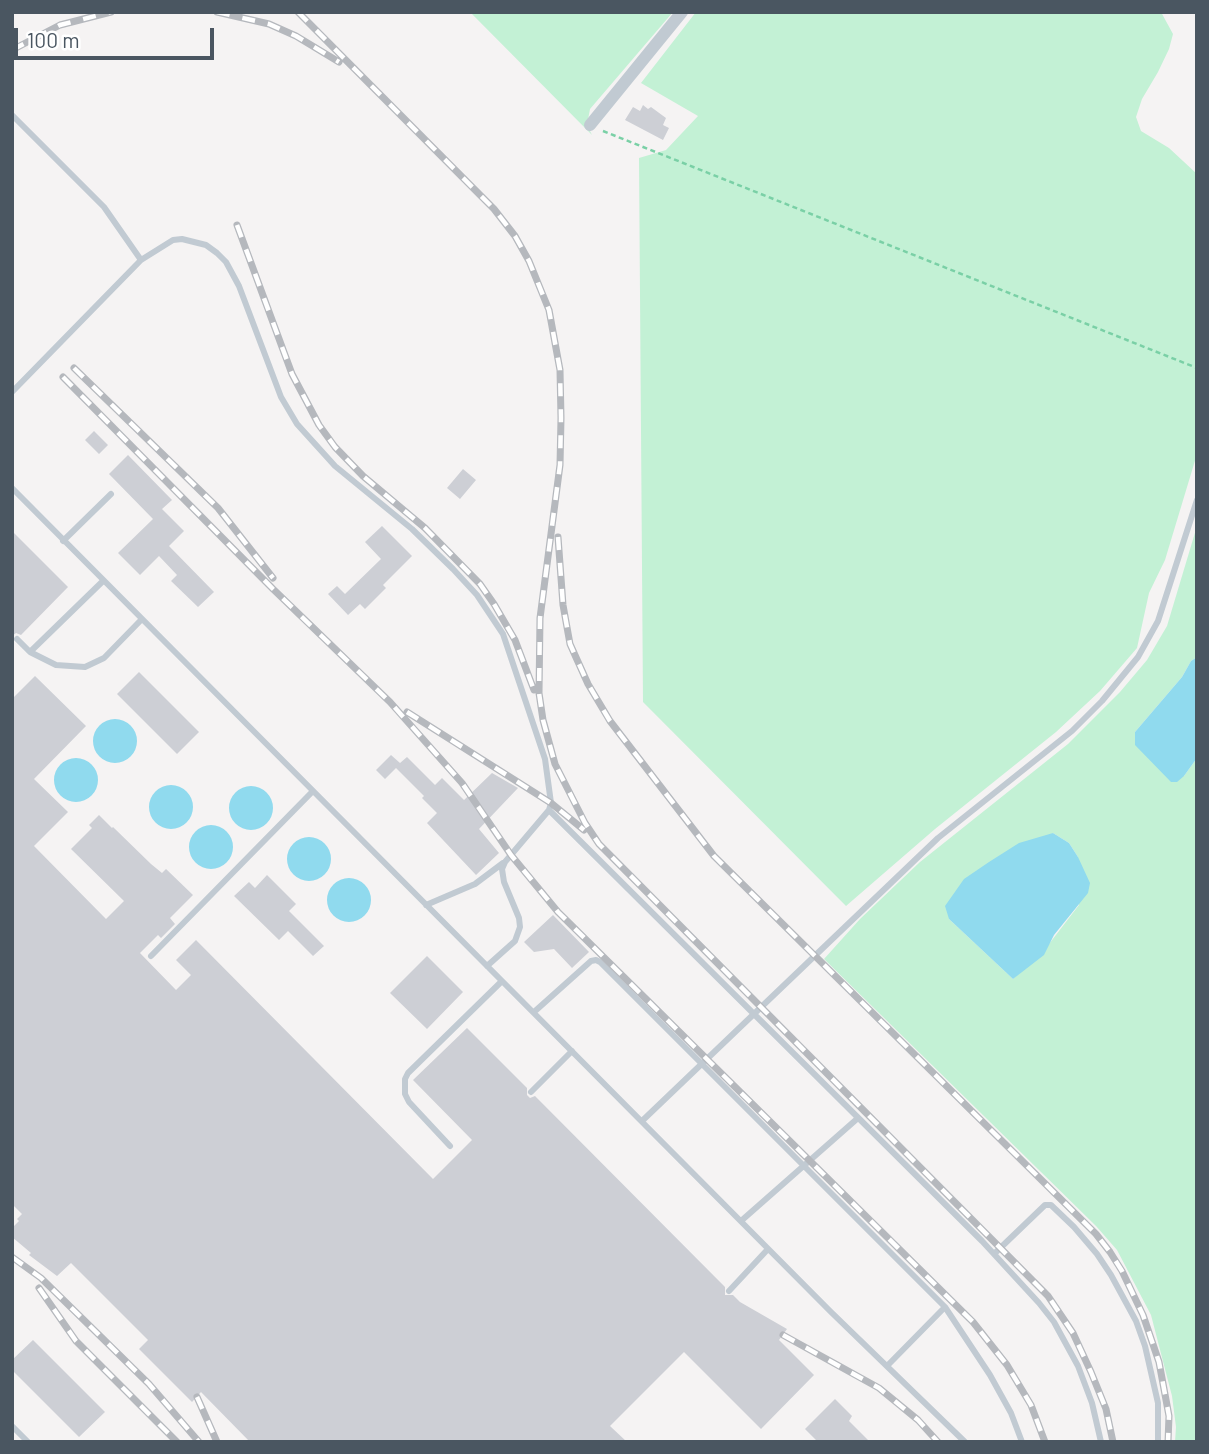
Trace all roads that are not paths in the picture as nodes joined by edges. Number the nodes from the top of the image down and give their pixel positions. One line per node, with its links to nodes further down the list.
1 (682, 12): 3 (street)
2 (12, 115): 4 (lane)
3 (590, 125)
4 (141, 260): 5 (lane); 15 (lane)
5 (12, 392)
6 (12, 488): 9 (lane)
7 (111, 494): 9 (lane)
8 (1197, 500): 22 (lane)
9 (63, 541): 10 (lane)
10 (103, 581): 11 (lane); 13 (lane)
11 (141, 620): 13 (lane); 14 (lane)
12 (16, 639): 13 (lane)
13 (30, 652)
14 (312, 792): 17 (lane); 18 (lane)
15 (549, 810): 16 (lane); 22 (lane)
16 (505, 862): 17 (lane); 19 (lane)
17 (426, 905): 19 (lane)
18 (151, 956)
19 (487, 966): 20 (lane)
20 (502, 981): 21 (lane); 28 (lane)
21 (534, 1012): 23 (lane); 24 (lane)
22 (753, 1014): 24 (lane); 26 (lane)
23 (572, 1051): 25 (lane); 27 (lane)
24 (701, 1063): 27 (lane); 29 (lane)
25 (531, 1092)
26 (858, 1118): 29 (lane); 32 (lane)
27 (642, 1121): 30 (lane)
28 (450, 1146)
29 (804, 1166): 30 (lane); 34 (lane)
30 (741, 1222): 31 (lane)
31 (768, 1249): 33 (lane); 35 (lane)
32 (994, 1254): 40 (lane); 41 (lane)
33 (729, 1291)
34 (944, 1307): 35 (lane); 39 (lane)
35 (887, 1366): 37 (lane)
36 (12, 1426): 38 (lane)
37 (961, 1440)
38 (28, 1442)
39 (1022, 1442)
40 (1101, 1442)
41 (1158, 1442)

